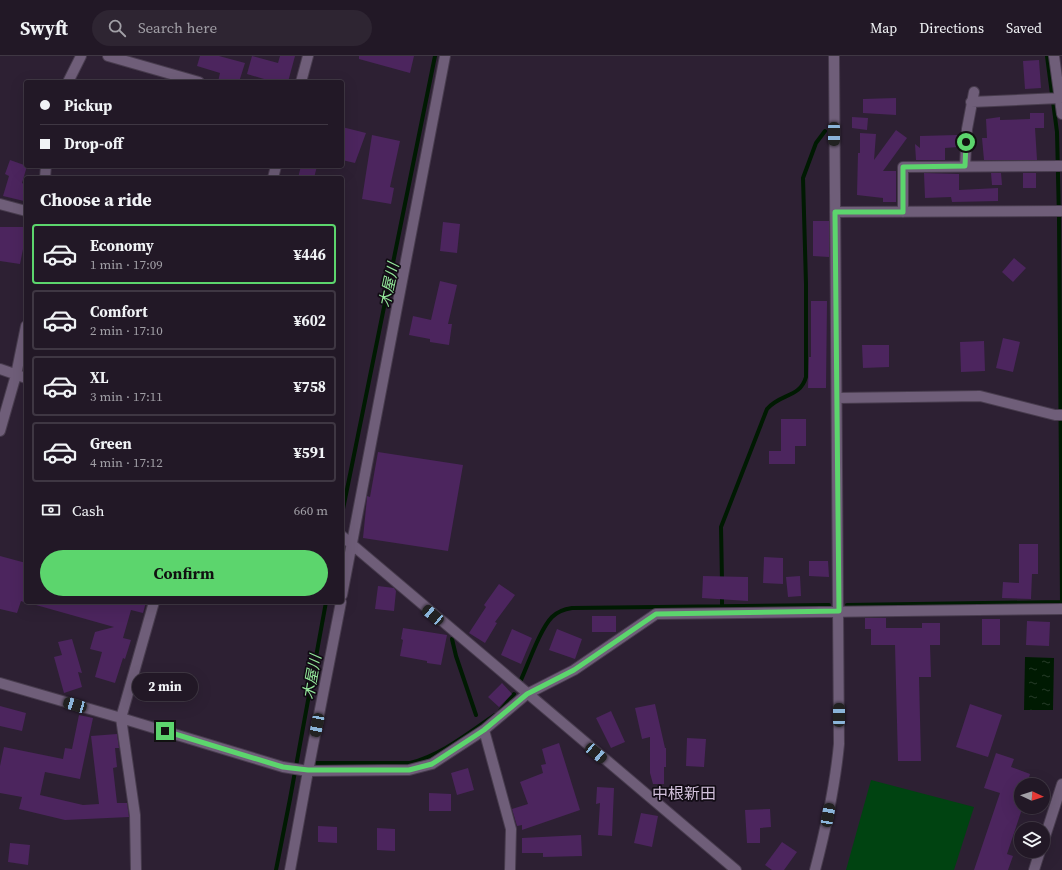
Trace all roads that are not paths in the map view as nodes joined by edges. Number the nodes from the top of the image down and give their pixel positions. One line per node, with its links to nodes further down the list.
1 (81, 56): 7 (street)
2 (108, 56): 8 (street)
3 (308, 56): 9 (street)
4 (445, 56): 28 (street)
5 (834, 56): 19 (street)
6 (1054, 56): 11 (street)
7 (69, 80)
8 (192, 80)
9 (302, 80)
10 (974, 92): 12 (street)
11 (1055, 98): 12 (street); 13 (street)
12 (971, 102): 14 (street)
13 (1062, 114)
14 (965, 166): 15 (street); 20 (street)
15 (1057, 166)
16 (0, 204): 17 (street)
17 (24, 210)
18 (1058, 211): 20 (street)
19 (835, 212): 20 (street); 24 (street)
20 (903, 212)
21 (24, 346): 23 (street)
22 (0, 369): 23 (street)
23 (21, 377): 26 (street)
24 (837, 398): 25 (street); 33 (street)
25 (1059, 415)
26 (0, 431)
27 (344, 538): 28 (street)
28 (352, 546): 29 (street); 35 (street)
29 (344, 585)
30 (153, 604): 36 (street)
31 (341, 604): 38 (street)
32 (1062, 609): 33 (street)
33 (839, 611): 35 (street); 46 (street)
34 (0, 683): 36 (street)
35 (527, 694): 37 (street); 45 (street)
36 (121, 718): 38 (street); 42 (street)
37 (484, 730): 38 (street); 44 (street)
38 (308, 770): 43 (street)
39 (1062, 784): 40 (street)
40 (1050, 822)
41 (1038, 858): 47 (street)
42 (136, 870)
43 (290, 870)
44 (510, 870)
45 (736, 870)
46 (815, 870)
47 (1034, 870)

